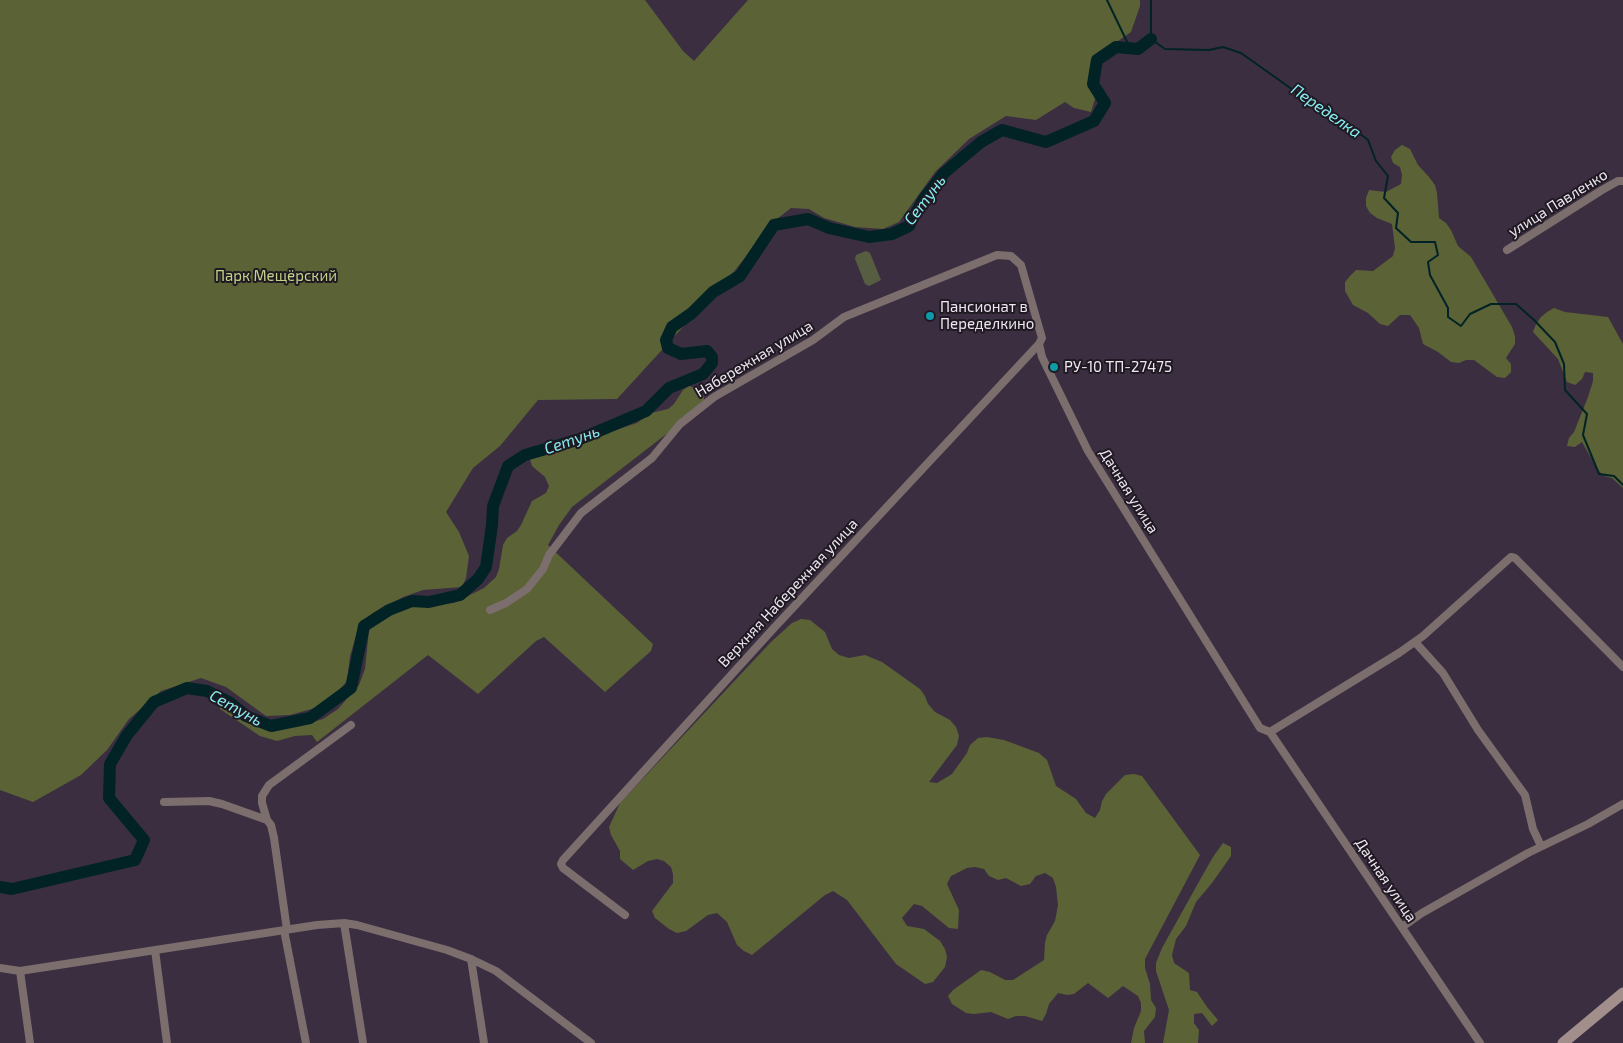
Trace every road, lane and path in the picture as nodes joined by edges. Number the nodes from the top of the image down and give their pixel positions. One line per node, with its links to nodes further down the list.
1 (1623, 181): 2 (street, улица Павленко)
2 (1508, 250)
3 (1011, 256): 4 (street, Дачная улица); 5 (street, Набережная улица)
4 (1039, 344): 9 (street, Дачная улица); 14 (street, Верхняя Набережная улица)
5 (490, 610)
6 (1416, 642): 7 (street); 9 (street); 13 (street)
7 (1623, 666)
8 (351, 725): 12 (street)
9 (1270, 732): 16 (street, Дачная улица)
10 (164, 802): 12 (street)
11 (1623, 804): 13 (street)
12 (267, 820): 17 (street)
13 (1541, 846): 16 (street)
14 (626, 915)
15 (344, 923): 17 (street); 19 (street); 26 (street)
16 (1402, 927): 29 (street, Дачная улица)
17 (286, 930): 18 (street); 25 (street)
18 (155, 950): 21 (street); 24 (street)
19 (471, 959): 27 (street); 28 (street)
20 (0, 968): 21 (street)
21 (20, 972): 23 (street)
22 (1623, 993): 30 (main road)
23 (30, 1043)
24 (167, 1043)
25 (306, 1043)
26 (363, 1043)
27 (484, 1043)
28 (592, 1043)
29 (1480, 1043)
30 (1563, 1043)

